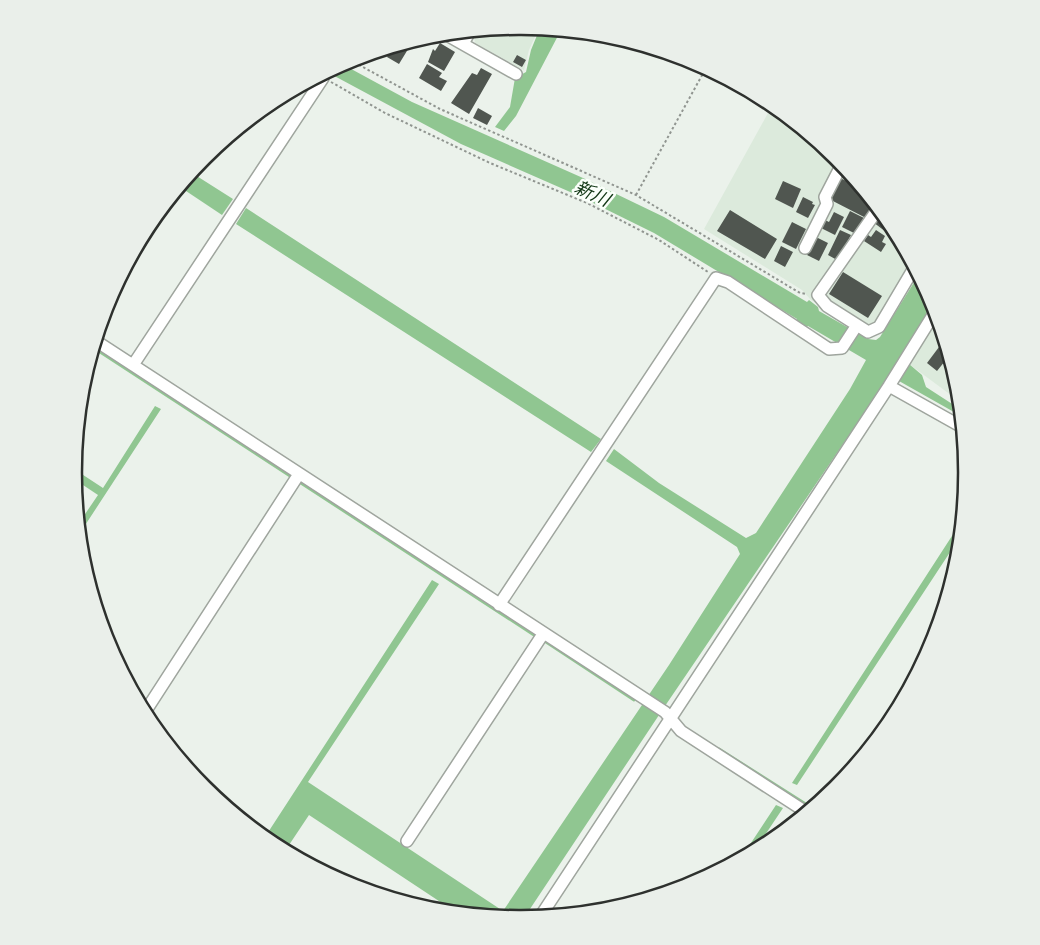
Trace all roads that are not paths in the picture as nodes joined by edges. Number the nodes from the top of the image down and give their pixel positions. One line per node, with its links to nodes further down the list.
1 (466, 39): 3 (street)
2 (456, 40): 3 (street)
3 (463, 44): 4 (street)
4 (516, 74)
5 (319, 84): 13 (street)
6 (838, 172): 8 (street)
7 (874, 215): 11 (street)
8 (805, 248)
9 (910, 275): 11 (street)
10 (930, 320): 14 (street)
11 (856, 327): 17 (street)
12 (101, 346): 13 (street)
13 (132, 365): 16 (street)
14 (889, 386): 15 (street); 20 (street)
15 (955, 423)
16 (299, 474): 17 (street); 19 (street)
17 (500, 606): 18 (street)
18 (541, 637): 20 (street); 22 (street)
19 (149, 705)
20 (668, 715): 21 (street); 23 (street)
21 (800, 808)
22 (407, 841)
23 (545, 909)

